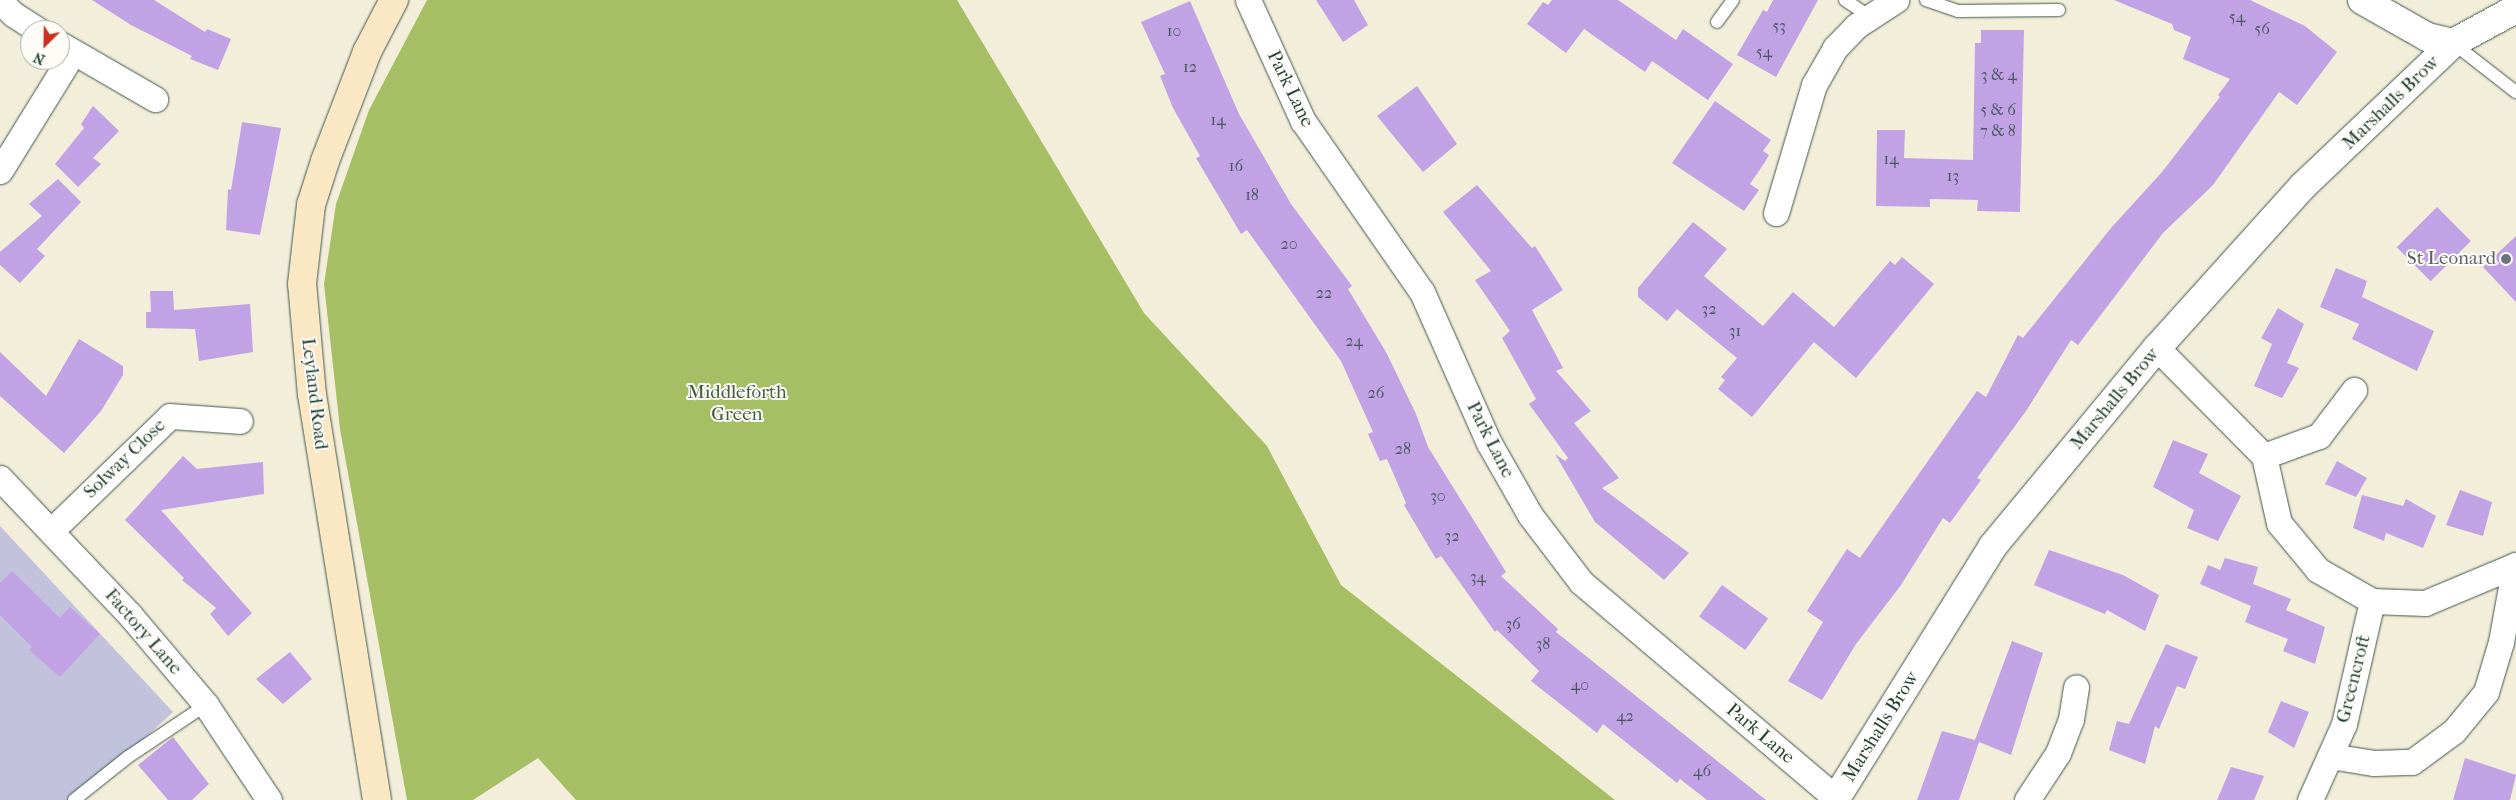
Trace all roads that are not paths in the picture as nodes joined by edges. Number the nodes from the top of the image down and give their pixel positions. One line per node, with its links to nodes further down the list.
1 (394, 0): 35 (main road, Leyland Road)
2 (1248, 0): 32 (street, Park Lane)
3 (1732, 0): 13 (lane)
4 (1845, 0): 11 (lane)
5 (1896, 0): 11 (street)
6 (1926, 0): 10 (lane)
7 (2362, 0): 14 (street)
8 (0, 1): 12 (street)
9 (2516, 9): 14 (street, Marshalls Brow)
10 (2060, 10)
11 (1870, 17): 20 (street)
12 (22, 20)
13 (1717, 22)
14 (2453, 44): 17 (lane); 21 (street, Marshalls Brow)
15 (70, 50): 18 (street)
16 (55, 70): 19 (street)
17 (2516, 92)
18 (155, 99)
19 (0, 171)
20 (1776, 213)
21 (2157, 348): 24 (street); 32 (street, Marshalls Brow)
22 (2354, 390): 24 (street)
23 (240, 421): 26 (street, Solway Close)
24 (2264, 456): 28 (street)
25 (0, 478): 26 (street, Factory Lane)
26 (52, 530): 30 (street, Factory Lane)
27 (2515, 565): 28 (street); 31 (street)
28 (2372, 601): 31 (street, Greencroft)
29 (2076, 687): 36 (street)
30 (206, 705): 33 (lane); 34 (street, Factory Lane)
31 (2330, 756): 37 (street, Greencroft)
32 (1836, 799)
33 (74, 800)
34 (269, 800)
35 (377, 800)
36 (2027, 800)
37 (2310, 800)

